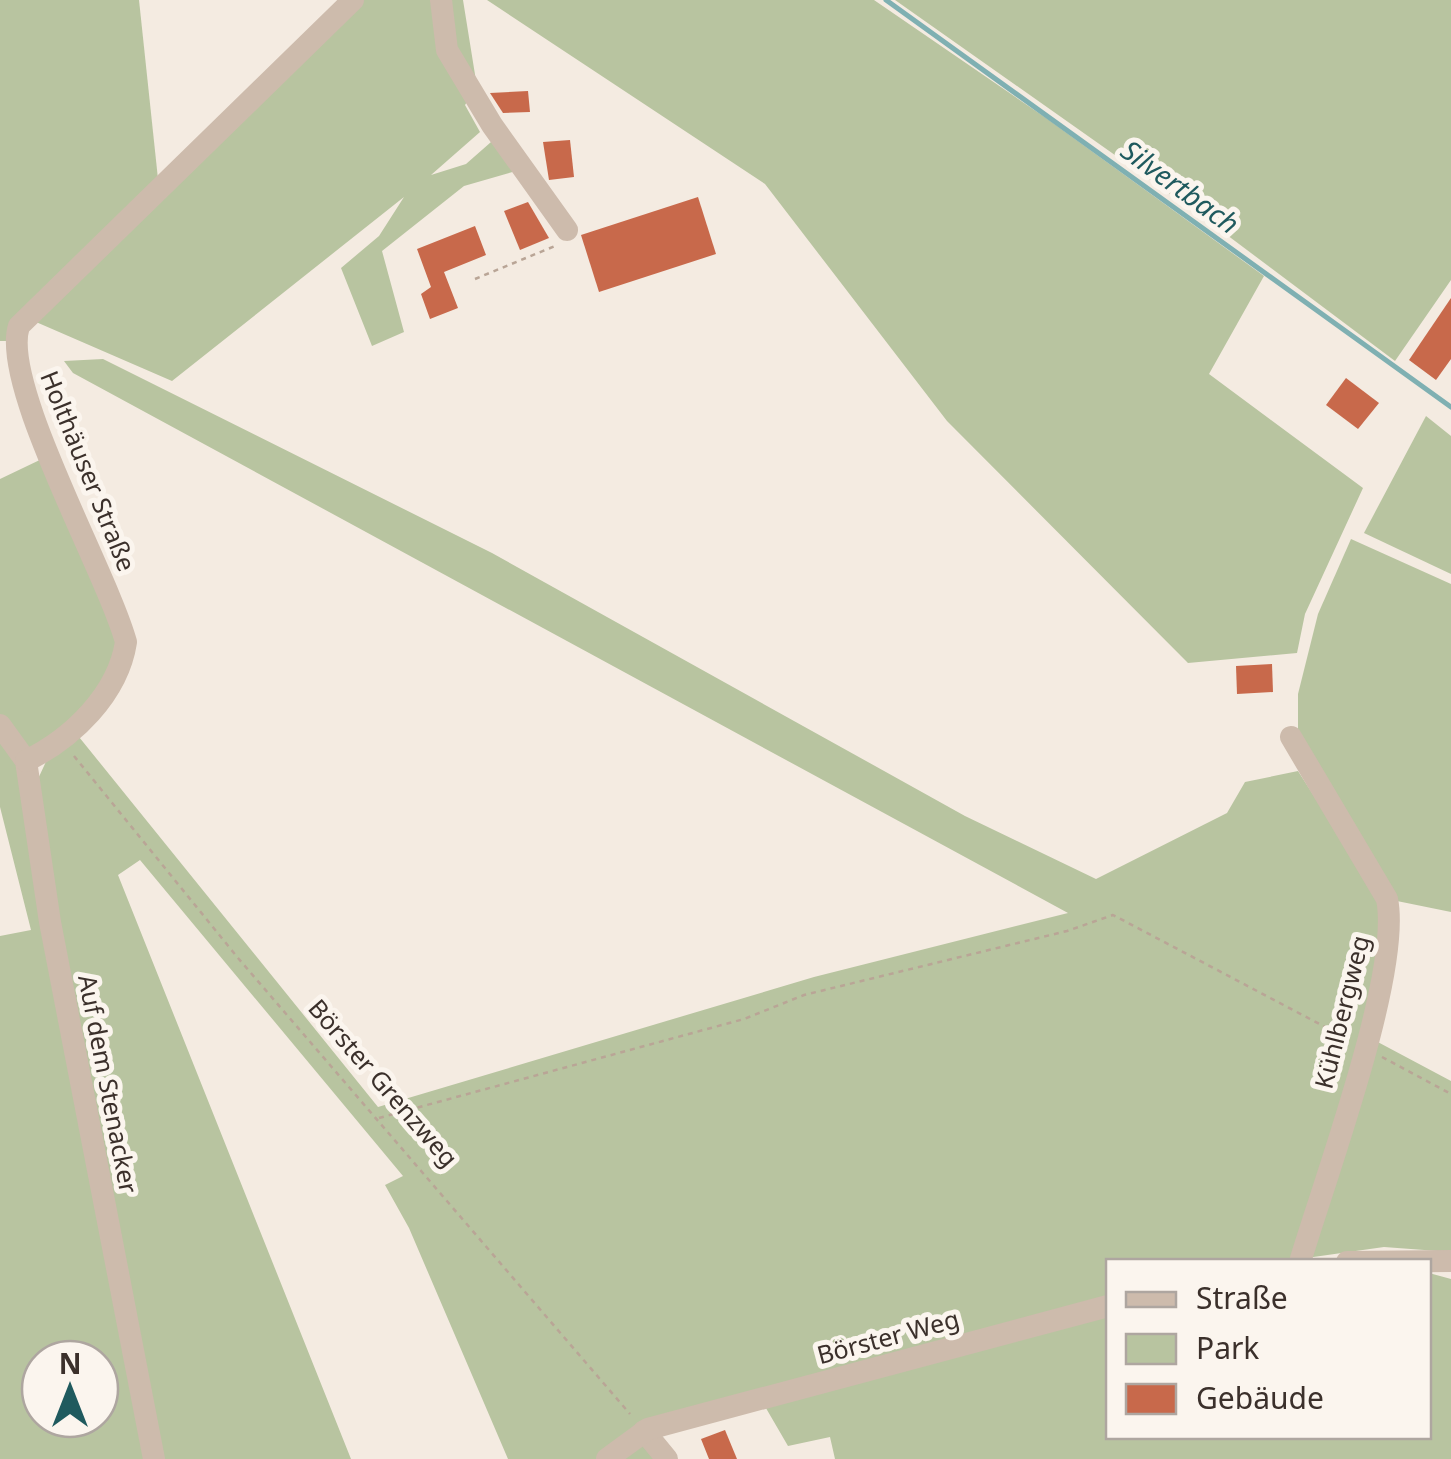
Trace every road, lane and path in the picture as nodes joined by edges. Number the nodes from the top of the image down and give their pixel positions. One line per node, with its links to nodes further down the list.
1 (354, 0): 7 (street, Holthäuser Straße)
2 (440, 0): 3 (street)
3 (567, 230): 4 (path)
4 (475, 279)
5 (0, 725): 8 (street, Auf dem Stenacker)
6 (1290, 737): 9 (street, Kühlbergweg)
7 (61, 740): 8 (street, Holthäuser Straße); 11 (path, Börster Grenzweg)
8 (26, 761): 15 (street, Auf dem Stenacker)
9 (1364, 1047): 10 (path); 11 (path); 12 (street, Kühlbergweg)
10 (1451, 1094)
11 (379, 1118): 14 (path, Börster Grenzweg)
12 (1301, 1259)
13 (1106, 1307): 14 (street, Börster Weg)
14 (644, 1431): 16 (street); 17 (street)
15 (154, 1459)
16 (607, 1459)
17 (667, 1459)

